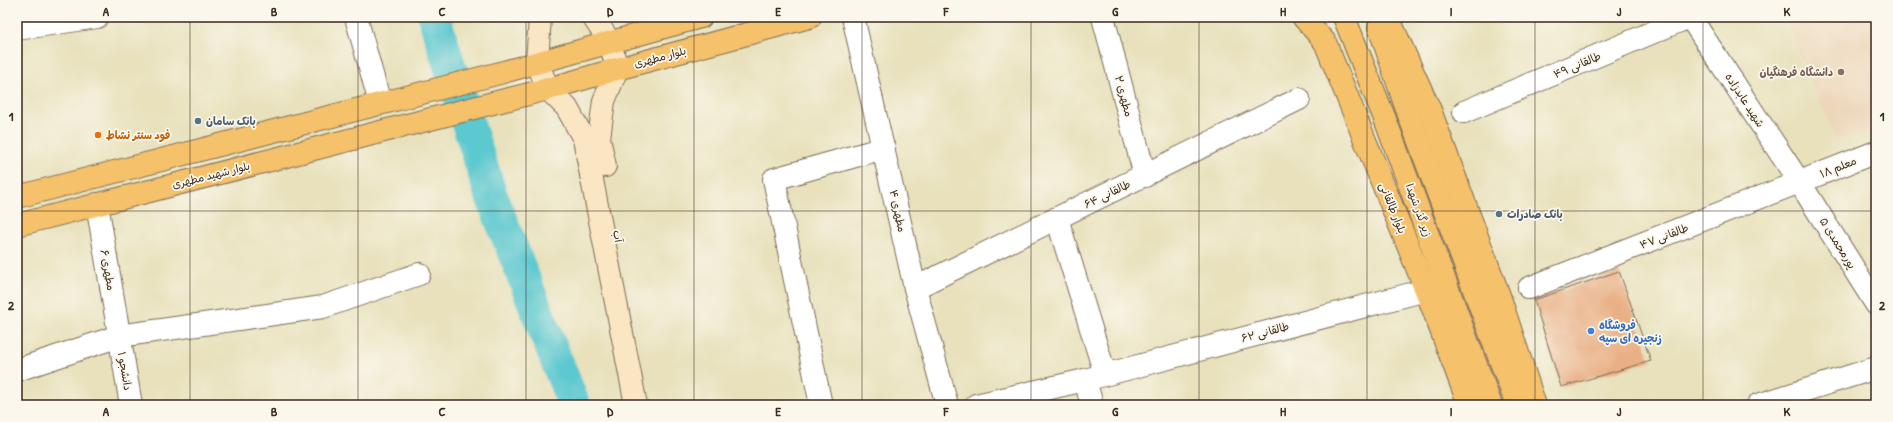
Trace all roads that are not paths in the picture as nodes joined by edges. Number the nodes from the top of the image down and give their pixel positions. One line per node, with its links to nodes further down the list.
1 (97, 17): 13 (street)
2 (356, 17): 20 (street)
3 (540, 17): 15 (street)
4 (593, 17): 14 (street)
5 (701, 17): 14 (main road)
6 (810, 17): 16 (main road, بلوار مطهری)
7 (853, 17): 22 (street, مطهری ۴)
8 (1103, 17): 24 (street, مطهری ۲)
9 (1303, 17): 12 (main road, بلوار طالقانی)
10 (1384, 17): 48 (main road); 49 (main road)
11 (1689, 17): 21 (street, طالقانی ۴۹); 25 (street, شهید عابدزاده)
12 (1335, 26): 33 (main road, بلوار طالقانی); 47 (main road, زیر گذر شهدا)
13 (17, 29)
14 (610, 42): 15 (main road); 16 (street)
15 (537, 62): 17 (street); 20 (main road)
16 (617, 68): 17 (main road, بلوار مطهری); 41 (street, آب)
17 (548, 89): 18 (main road, بلوار مطهری); 40 (street, آب)
18 (511, 98): 27 (main road, بلوار شهید مطهری)
19 (1299, 99): 24 (street, طالقانی ۶۴)
20 (388, 101): 26 (main road)
21 (1464, 112)
22 (884, 148): 31 (street, مطهری ۴); 42 (street)
23 (1876, 152): 25 (street, معلم ۱۸)
24 (1145, 176): 28 (street, طالقانی ۶۴)
25 (1800, 183): 32 (street, طالقانی ۴۷); 34 (street, پورمحمدی ۵)
26 (17, 197)
27 (97, 204): 29 (main road, بلوار شهید مطهری); 35 (street, مطهری ۶)
28 (1057, 218): 31 (street, طالقانی ۶۴); 38 (street)
29 (17, 225)
30 (419, 274): 35 (street)
31 (915, 288): 43 (street, مطهری ۴)
32 (1529, 288)
33 (1426, 290): 38 (street, طالقانی ۶۲); 46 (main road, بلوار طالقانی)
34 (1876, 304)
35 (119, 336): 37 (street); 39 (street, دانشجو ۱)
36 (1876, 368): 50 (street)
37 (17, 370)
38 (1095, 377): 44 (street, طالقانی ۶۲); 45 (street)
39 (131, 405)
40 (636, 405)
41 (652, 405)
42 (821, 405)
43 (947, 405)
44 (976, 405)
45 (1092, 405)
46 (1469, 405)
47 (1491, 405)
48 (1517, 405)
49 (1535, 405)
50 (1758, 405)

